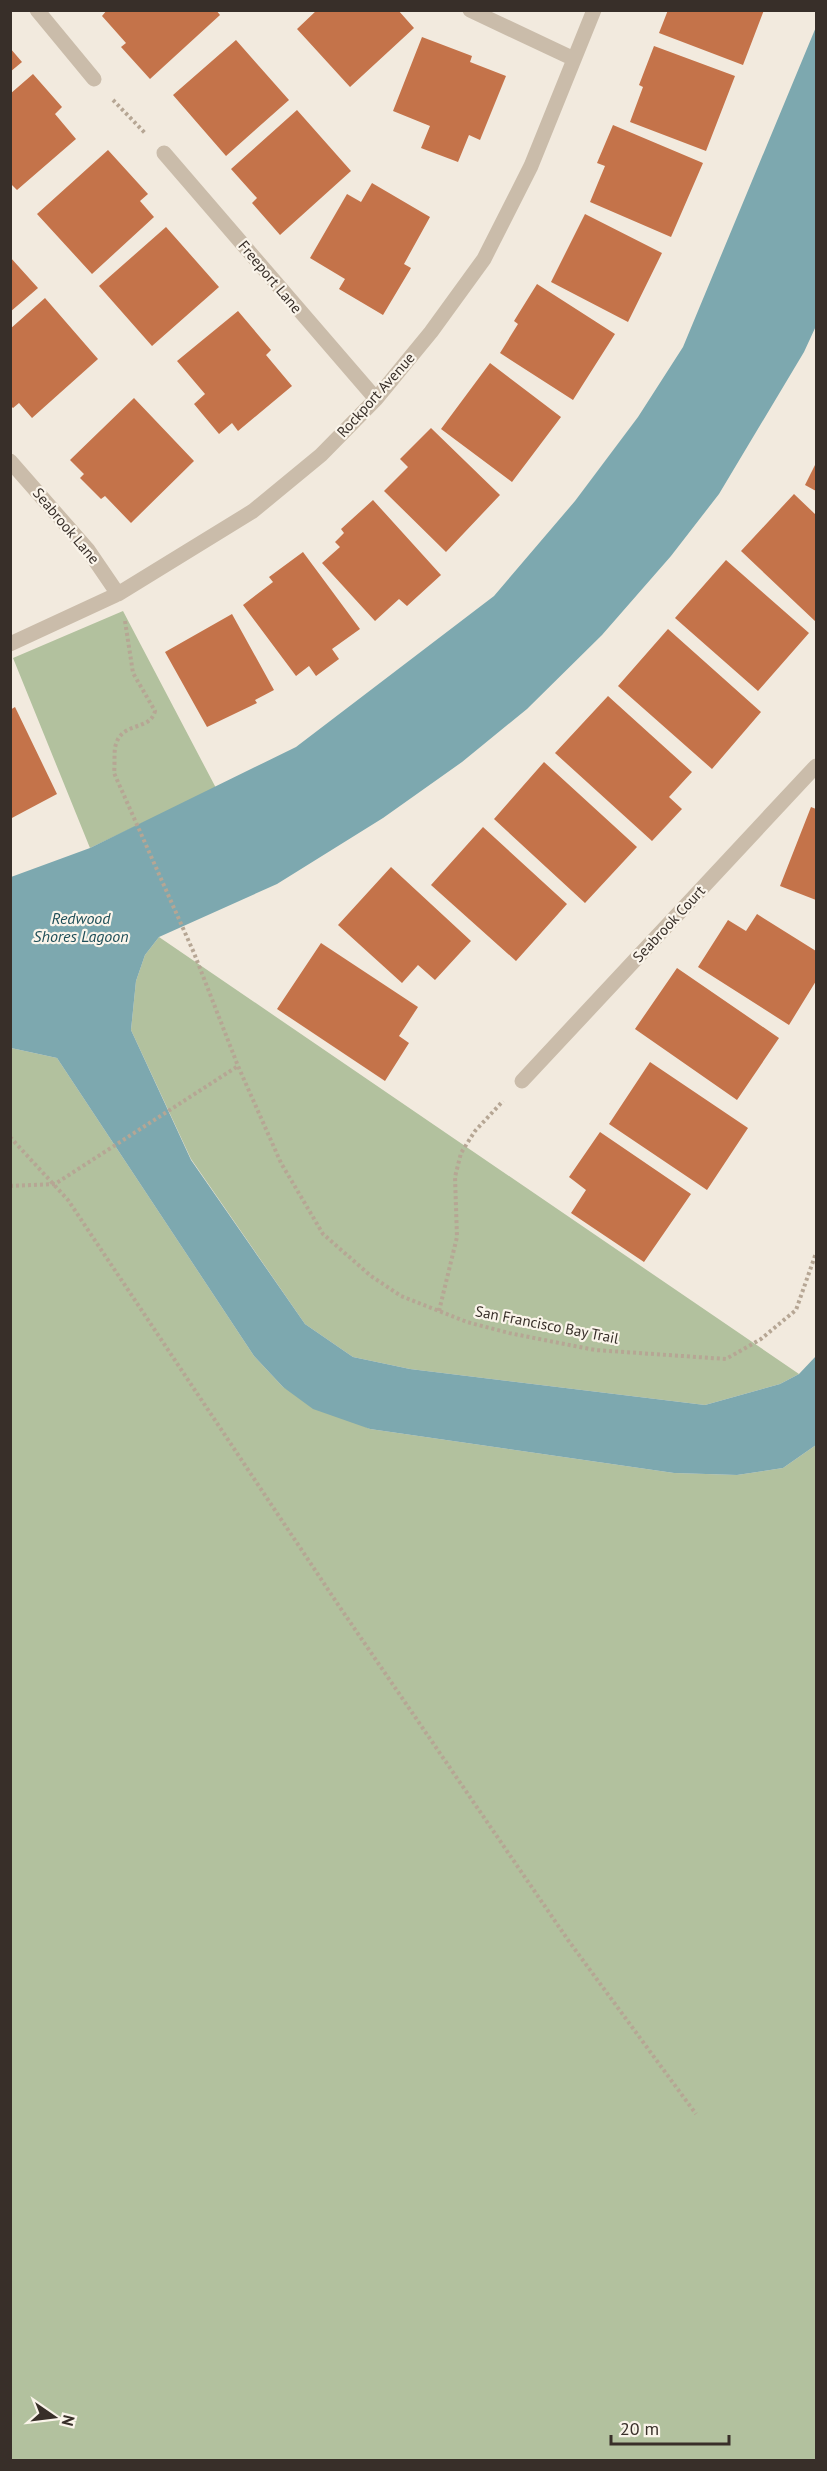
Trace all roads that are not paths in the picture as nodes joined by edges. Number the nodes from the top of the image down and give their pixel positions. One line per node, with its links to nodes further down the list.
1 (36, 10): 5 (street)
2 (470, 10): 4 (street)
3 (594, 10): 4 (street, Rockport Avenue)
4 (574, 59): 7 (street, Rockport Avenue)
5 (94, 79)
6 (164, 153): 7 (street, Freeport Lane)
7 (376, 399): 9 (street, Rockport Avenue)
8 (10, 461): 9 (street, Seabrook Lane)
9 (118, 594): 10 (street, Rockport Avenue)
10 (10, 644)
11 (816, 766): 12 (street, Seabrook Court)
12 (522, 1082)

